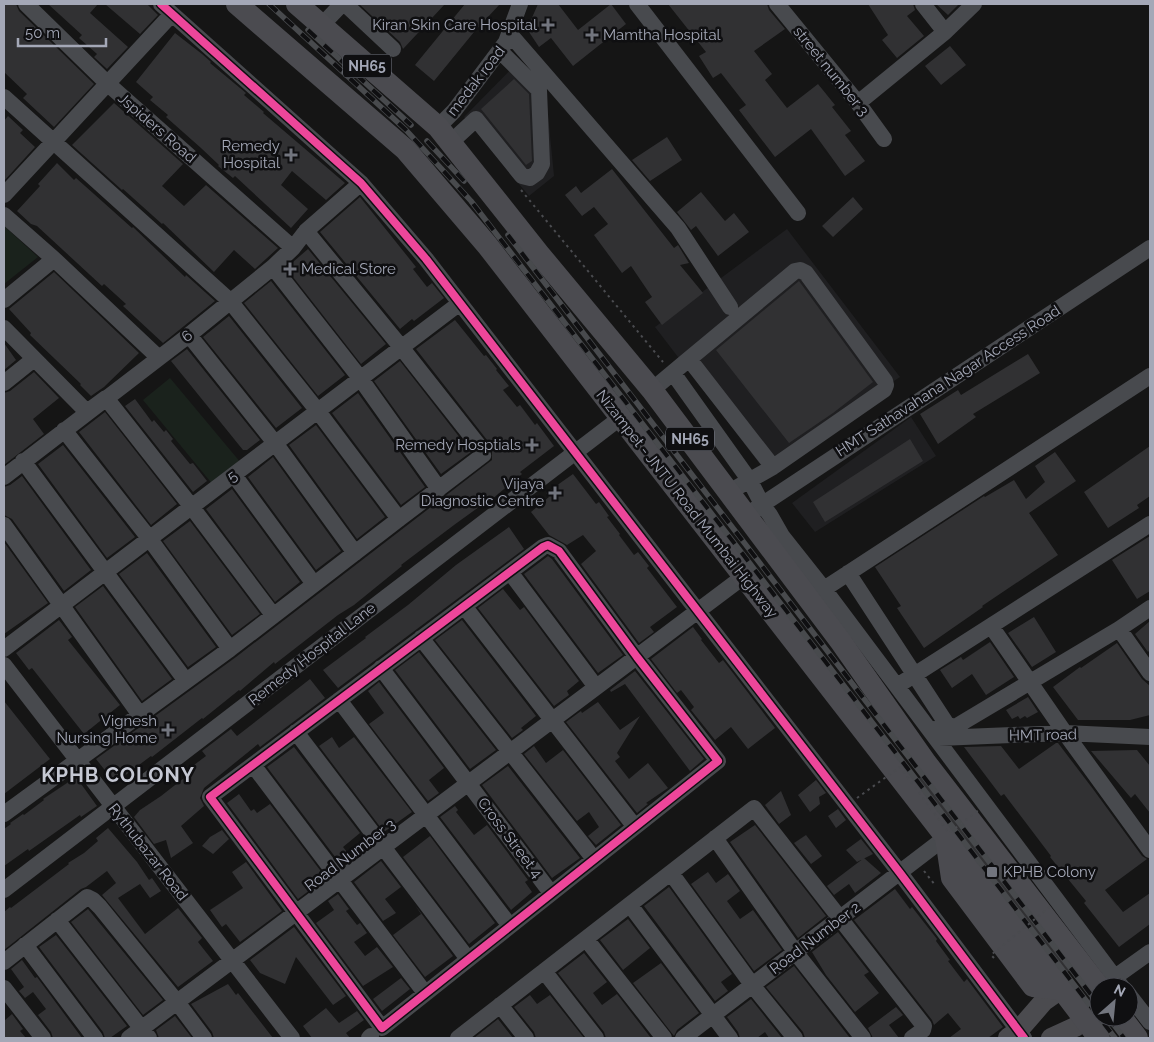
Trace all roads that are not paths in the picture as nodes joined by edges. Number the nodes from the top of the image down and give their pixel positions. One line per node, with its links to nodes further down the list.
1 (26, 4): 15 (street, Jspiders Road)
2 (237, 4): 27 (highway, Nizampet - JNTU Road Mumbai Highway / NH65)
3 (343, 4): 10 (street); 13 (street)
4 (520, 4): 12 (street, medak road)
5 (637, 4): 23 (street)
6 (777, 4): 17 (street, street number 3)
7 (923, 4): 11 (street)
8 (974, 4): 11 (street)
9 (166, 9): 15 (street); 21 (street)
10 (312, 12): 18 (highway, NH65)
11 (945, 32): 17 (street)
12 (510, 33): 14 (street, medak road); 37 (street)
13 (393, 49)
14 (500, 52): 18 (street, medak road); 18 (street)
15 (108, 84): 20 (street); 28 (street, Jspiders Road)
16 (4, 97): 20 (street)
17 (858, 103): 19 (street, street number 3)
18 (444, 135): 25 (highway, NH65)
19 (884, 139)
20 (53, 142): 22 (street); 35 (street)
21 (361, 183): 26 (street, 6); 36 (street)
22 (4, 196)
23 (798, 213)
24 (4, 214): 31 (street)
25 (510, 217): 27 (highway); 30 (highway, NH65)
26 (306, 231): 28 (street, 6); 40 (street)
27 (487, 245): 33 (highway, Nizampet - JNTU Road Mumbai Highway / NH65)
28 (293, 248): 32 (street, 6)
29 (1150, 248): 63 (street, HMT Sathavahana Nagar Access Road)
30 (539, 254): 33 (highway); 48 (highway, NH65)
31 (54, 259): 34 (street); 41 (street)
32 (273, 267): 35 (street, 6); 46 (street)
33 (506, 271): 51 (highway, Nizampet - JNTU Road Mumbai Highway / NH65)
34 (4, 300)
35 (230, 301): 39 (street, 6); 49 (street)
36 (460, 303): 40 (street, 5); 54 (street)
37 (730, 307)
38 (4, 328): 42 (street)
39 (189, 335): 41 (street, 6); 53 (street)
40 (401, 347): 46 (street, 5); 60 (street)
41 (159, 358): 50 (street, 6)
42 (34, 359): 47 (street); 50 (street)
43 (689, 359): 44 (street); 56 (street); 56 (street)
44 (673, 373): 48 (street); 59 (street)
45 (1150, 376): 71 (street)
46 (360, 378): 49 (street, 5); 60 (street)
47 (4, 383)
48 (652, 390): 61 (highway, NH65)
49 (317, 410): 53 (street, 5); 64 (street)
50 (87, 412): 52 (street, 6); 62 (street)
51 (620, 418): 54 (street, Remedy Hospital Lane); 72 (highway, Nizampet - JNTU Road Mumbai Highway / NH65)
52 (64, 430): 55 (street, 6); 67 (street)
53 (275, 443): 57 (street, 5); 68 (street)
54 (574, 452): 78 (street); 106 (street, Remedy Hospital Lane)
55 (24, 461): 58 (street, 6); 69 (street)
56 (773, 466): 59 (street)
57 (234, 475): 62 (street, 5); 73 (street)
58 (4, 477)
59 (750, 481): 61 (street); 63 (street)
60 (439, 489): 64 (street)
61 (729, 492): 63 (highway, NH65)
62 (192, 506): 67 (street, 5); 79 (street)
63 (754, 510): 74 (street); 133 (highway, NH65)
64 (399, 519): 68 (street)
65 (1150, 524): 80 (street)
66 (4, 525): 75 (street)
67 (148, 538): 69 (street, 5); 84 (street)
68 (355, 553): 73 (street)
69 (105, 571): 75 (street, 5); 90 (street)
70 (510, 572): 76 (street); 85 (street); 93 (street)
71 (848, 573): 74 (street); 89 (street)
72 (743, 577): 78 (street, Road Number 3); 111 (highway, Nizampet - JNTU Road Mumbai Highway / NH65)
73 (314, 584): 79 (street)
74 (824, 589): 92 (street)
75 (60, 605): 83 (street, 5); 95 (street)
76 (464, 606): 82 (street); 96 (street)
77 (1150, 608): 81 (street)
78 (698, 611): 85 (street, Road Number 3); 116 (street)
79 (273, 615): 84 (street)
80 (991, 626): 89 (street); 91 (street)
81 (1119, 629): 88 (street); 91 (street)
82 (421, 638): 87 (street); 102 (street)
83 (4, 649)
84 (230, 649): 90 (street)
85 (637, 657): 93 (street, Road Number 3); 109 (street)
86 (4, 665): 103 (street, Rythubazar Road)
87 (381, 668): 94 (street); 105 (street, Cross Street 4)
88 (1150, 673)
89 (914, 676): 92 (street); 97 (street)
90 (186, 681): 95 (street)
91 (1029, 682): 97 (street); 99 (street)
92 (897, 686): 100 (street)
93 (596, 688): 96 (street, Road Number 3)
94 (339, 700): 98 (street); 108 (street)
95 (140, 715): 103 (street)
96 (552, 720): 102 (street, Road Number 3); 109 (street)
97 (953, 731): 99 (street, HMT road); 100 (street)
98 (296, 732): 104 (street); 112 (street)
99 (1065, 733): 101 (street, HMT road); 113 (street)
100 (933, 734): 134 (street)
101 (1150, 737)
102 (510, 752): 105 (street, Road Number 3); 114 (street)
103 (77, 761): 106 (street, Rythubazar Road); 107 (street)
104 (253, 765): 117 (street); 121 (street)
105 (468, 784): 108 (street, Road Number 3); 119 (street, Cross Street 4)
106 (113, 806): 118 (street, Remedy Hospital Lane); 130 (street, Rythubazar Road)
107 (4, 814)
108 (426, 815): 112 (street, Road Number 3); 124 (street)
109 (634, 827): 114 (street)
110 (715, 838): 115 (street); 122 (street); 128 (street)
111 (938, 844): 116 (street, Road Number 2); 138 (highway, Nizampet - JNTU Road Mumbai Highway / NH65); 138 (highway)
112 (383, 848): 117 (street, Road Number 3); 129 (street)
113 (1150, 850)
114 (594, 859): 119 (street)
115 (670, 873): 120 (street); 136 (street)
116 (900, 873): 122 (street, Road Number 2); 147 (street)
117 (340, 880): 121 (street, Road Number 3); 139 (street)
118 (4, 890)
119 (551, 893): 124 (street)
120 (630, 904): 125 (street); 143 (street)
121 (297, 912): 130 (street, Road Number 3); 139 (street)
122 (840, 919): 128 (street, Road Number 2); 160 (street)
123 (57, 920): 126 (street); 140 (street); 146 (street)
124 (510, 926): 129 (street)
125 (586, 938): 132 (street); 155 (street)
126 (25, 945): 131 (street); 149 (street)
127 (1150, 952): 135 (street)
128 (796, 953): 136 (street, Road Number 2); 159 (street)
129 (468, 959): 139 (street)
130 (232, 961): 140 (street, Road Number 3); 151 (street, Rythubazar Road)
131 (4, 962)
132 (544, 971): 141 (street); 154 (street)
133 (1106, 977)
134 (1107, 977)
135 (1120, 977)
136 (753, 986): 143 (street, Road Number 2); 158 (street)
137 (4, 988): 148 (street)
138 (1046, 992): 144 (highway, Nizampet - JNTU Road Mumbai Highway / NH65); 147 (main road)
139 (425, 993)
140 (177, 1002): 146 (street, Road Number 3); 150 (street)
141 (500, 1005): 152 (street); 153 (street)
142 (1139, 1008): 145 (street)
143 (713, 1016): 156 (street, Road Number 2); 157 (street)
144 (1085, 1020): 161 (main road); 162 (highway, Nizampet - JNTU Road Mumbai Highway / NH65)
145 (1150, 1022)
146 (140, 1035)
147 (1016, 1036)
148 (44, 1038)
149 (95, 1038)
150 (204, 1038)
151 (292, 1038)
152 (459, 1038)
153 (526, 1038)
154 (596, 1038)
155 (664, 1038)
156 (683, 1038)
157 (730, 1038)
158 (795, 1038)
159 (863, 1038)
160 (912, 1038)
161 (1051, 1038)
162 (1099, 1038)

